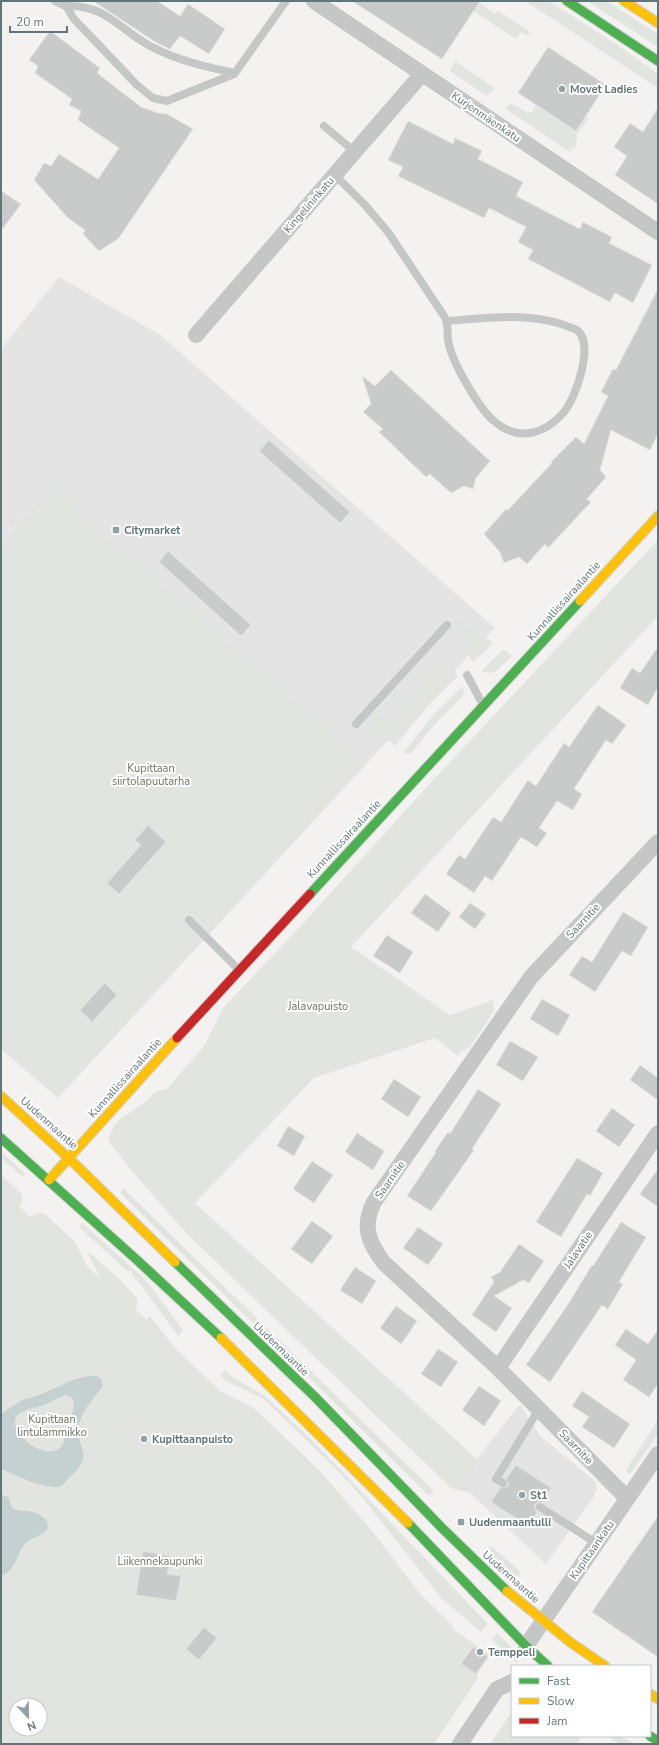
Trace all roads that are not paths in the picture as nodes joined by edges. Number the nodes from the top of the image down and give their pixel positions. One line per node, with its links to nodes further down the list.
1 (55, 1): 6 (lane)
2 (286, 1): 9 (lane)
3 (314, 1): 10 (street, Kurjenmäenkatu)
4 (567, 1): 8 (main road)
5 (624, 1): 7 (main road)
6 (66, 6): 9 (lane); 9 (lane)
7 (658, 23)
8 (658, 61)
9 (235, 73)
10 (422, 74): 12 (street, Kingelininkatu); 14 (street, Kurjenmäenkatu)
11 (324, 126): 12 (lane)
12 (355, 152): 13 (street, Kingelininkatu)
13 (335, 174): 15 (lane); 16 (street, Kingelininkatu)
14 (658, 232)
15 (447, 321): 15 (lane)
16 (196, 335)
17 (658, 516): 20 (main road, Kunnallissairaalantie)
18 (447, 625): 21 (lane)
19 (467, 675): 20 (lane)
20 (484, 706): 24 (main road, Kunnallissairaalantie)
21 (356, 724)
22 (658, 842): 30 (street, Saarnitie)
23 (189, 920): 24 (lane)
24 (239, 970): 28 (main road, Kunnallissairaalantie)
25 (1, 1096): 28 (main road, Uudenmaantie)
26 (658, 1133): 30 (street, Jalavatie)
27 (1, 1138): 29 (main road)
28 (69, 1157): 29 (main road, Kunnallissairaalantie); 37 (main road, Uudenmaantie)
29 (49, 1180): 38 (main road)
30 (498, 1368): 31 (street, Saarnitie)
31 (539, 1409): 33 (lane); 34 (street, Saarnitie)
32 (658, 1454): 34 (street, Kupittaankatu)
33 (503, 1483)
34 (627, 1498): 36 (street, Kupittaankatu)
35 (540, 1507): 36 (lane)
36 (596, 1543): 37 (street, Kupittaankatu)
37 (542, 1622): 38 (street, Kupittaankatu); 40 (main road, Uudenmaantie)
38 (526, 1646): 39 (main road)
39 (547, 1665)
40 (603, 1665)
41 (511, 1682): 42 (street)
42 (460, 1744)

